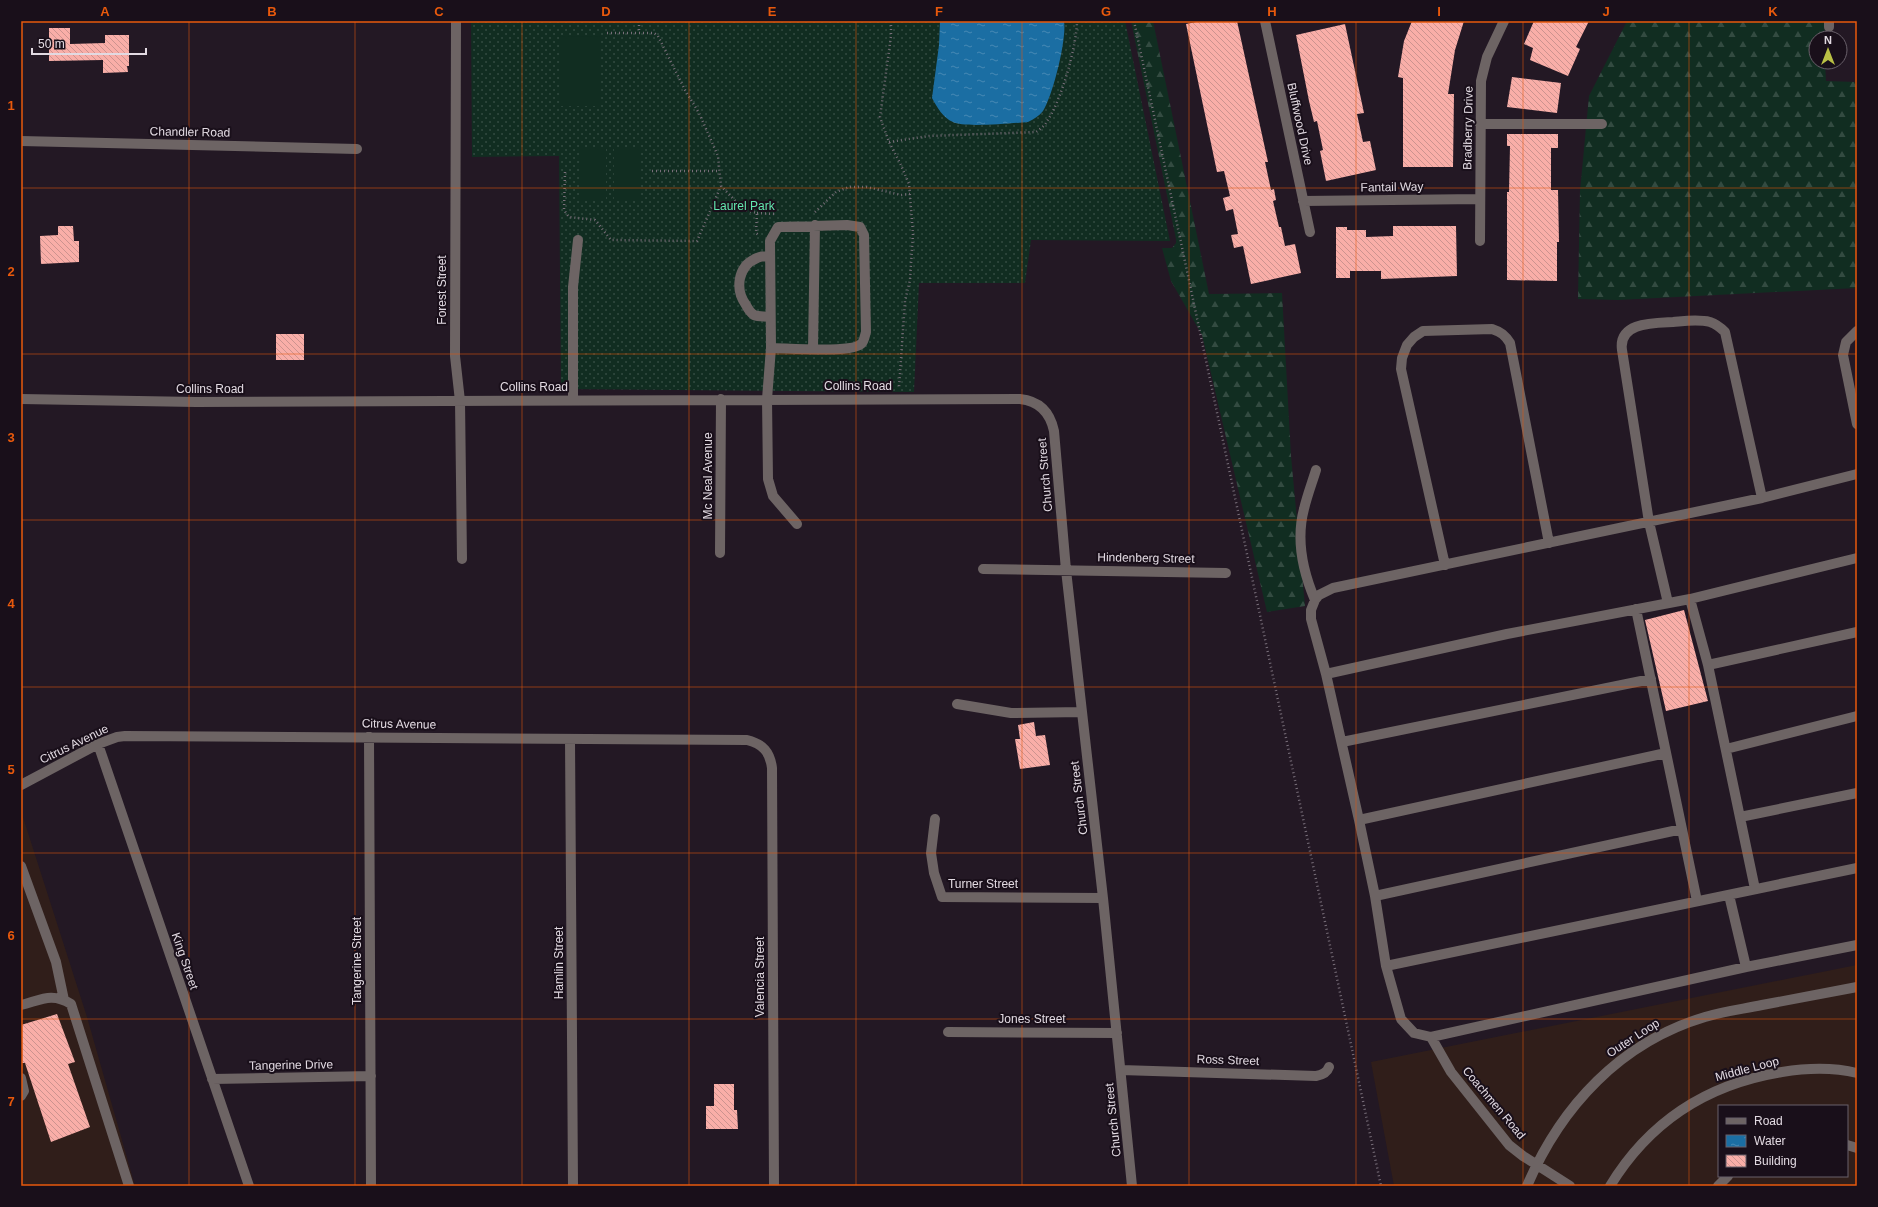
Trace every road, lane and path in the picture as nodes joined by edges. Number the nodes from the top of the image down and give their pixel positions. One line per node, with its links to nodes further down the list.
1 (456, 21): 40 (street, Forest Street)
2 (639, 21): 9 (path)
3 (891, 21): 13 (path)
4 (1077, 21): 13 (path)
5 (1134, 21): 111 (path)
6 (1265, 21): 21 (street, Bluffwood Drive)
7 (1504, 21): 10 (street, Bradberry Drive)
8 (607, 33): 9 (path)
9 (639, 33): 16 (path)
10 (1480, 124): 11 (street); 20 (street, Bradberry Drive)
11 (1602, 124)
12 (21, 141): 14 (street, Chandler Road)
13 (889, 142): 19 (path)
14 (358, 149)
15 (652, 170): 16 (path)
16 (718, 170): 18 (path)
17 (565, 172): 18 (path)
18 (721, 186): 23 (path)
19 (910, 194): 22 (path); 37 (path)
20 (1480, 199): 21 (street, Fantail Way); 28 (street, Bradberry Drive)
21 (1303, 201): 26 (street, Bluffwood Drive)
22 (809, 212)
23 (757, 214): 24 (path); 29 (path)
24 (779, 214)
25 (815, 225): 29 (street); 34 (street); 34 (street)
26 (1310, 232)
27 (578, 240): 39 (street)
28 (1480, 240)
29 (770, 241): 30 (street)
30 (769, 256): 31 (street); 31 (street)
31 (770, 317): 33 (street)
32 (1857, 331): 42 (street)
33 (770, 348): 34 (street); 36 (street)
34 (813, 349)
35 (721, 399): 36 (street, Collins Road); 39 (street, Collins Road); 49 (street, Mc Neal Avenue)
36 (767, 399): 37 (street, Collins Road); 47 (street)
37 (899, 399): 41 (street, Collins Road)
38 (21, 400): 40 (street, Collins Road)
39 (574, 400): 40 (street, Collins Road)
40 (460, 401): 51 (street, Forest Street)
41 (1045, 409): 54 (street, Church Street)
42 (1857, 424)
43 (1316, 470): 57 (street)
44 (1857, 474): 45 (street)
45 (1762, 498): 46 (street); 46 (street)
46 (1649, 522): 48 (street); 58 (street)
47 (797, 524)
48 (1549, 543): 52 (street); 52 (street)
49 (720, 553)
50 (1857, 558): 56 (street)
51 (462, 559)
52 (1445, 565): 57 (street)
53 (983, 569): 54 (street, Hindenberg Street)
54 (1066, 570): 55 (street, Hindenberg Street); 65 (street, Church Street)
55 (1226, 573)
56 (1690, 598): 58 (street); 61 (street)
57 (1315, 600): 62 (street)
58 (1668, 603): 59 (street)
59 (1636, 609): 62 (street); 63 (street)
60 (1857, 632): 61 (street)
61 (1708, 665): 71 (street)
62 (1326, 674): 69 (street)
63 (1651, 679): 69 (street); 72 (street)
64 (957, 704): 65 (street)
65 (1082, 712): 85 (street, Church Street)
66 (1857, 716): 71 (street)
67 (369, 737): 68 (street, Citrus Avenue); 70 (street, Citrus Avenue); 99 (street, Tangerine Street)
68 (570, 739): 73 (street, Citrus Avenue); 108 (street, Hamlin Street)
69 (1342, 742): 78 (street)
70 (98, 744): 74 (street, Citrus Avenue); 101 (street, King Street)
71 (1726, 749): 76 (street)
72 (1666, 753): 78 (street); 79 (street)
73 (772, 768): 109 (street, Valencia Street)
74 (21, 785)
75 (1857, 793): 76 (street)
76 (1740, 818): 82 (street)
77 (935, 819): 85 (street, Turner Street)
78 (1359, 820): 84 (street)
79 (1682, 829): 84 (street); 86 (street)
80 (21, 866): 91 (street)
81 (1857, 868): 82 (street)
82 (1755, 889): 83 (street)
83 (1729, 895): 86 (street); 89 (street)
84 (1375, 896): 88 (street)
85 (1104, 898): 94 (street, Church Street)
86 (1697, 901): 88 (street)
87 (1857, 945): 89 (street)
88 (1386, 966): 95 (street)
89 (1746, 967): 95 (street)
90 (1857, 987): 103 (street, Outer Loop)
91 (64, 1000): 92 (street); 105 (street)
92 (21, 1005)
93 (948, 1032): 94 (street, Jones Street)
94 (1117, 1033): 97 (street, Church Street)
95 (1430, 1037): 103 (street, Coachmen Road)
96 (1329, 1067): 97 (street, Ross Street)
97 (1121, 1070): 110 (street, Church Street)
98 (1857, 1073): 114 (street, Middle Loop)
99 (371, 1076): 101 (street, Tangerine Drive); 107 (street, Tangerine Street)
100 (21, 1078): 102 (street)
101 (212, 1079): 106 (street, King Street)
102 (21, 1096)
103 (1537, 1163): 112 (street, Outer Loop); 113 (street, Coachmen Road)
104 (1727, 1177): 115 (street)
105 (129, 1186)
106 (249, 1186)
107 (372, 1186)
108 (573, 1186)
109 (774, 1186)
110 (1132, 1186)
111 (1381, 1186)
112 (1527, 1186)
113 (1570, 1186)
114 (1610, 1186)
115 (1718, 1186)

